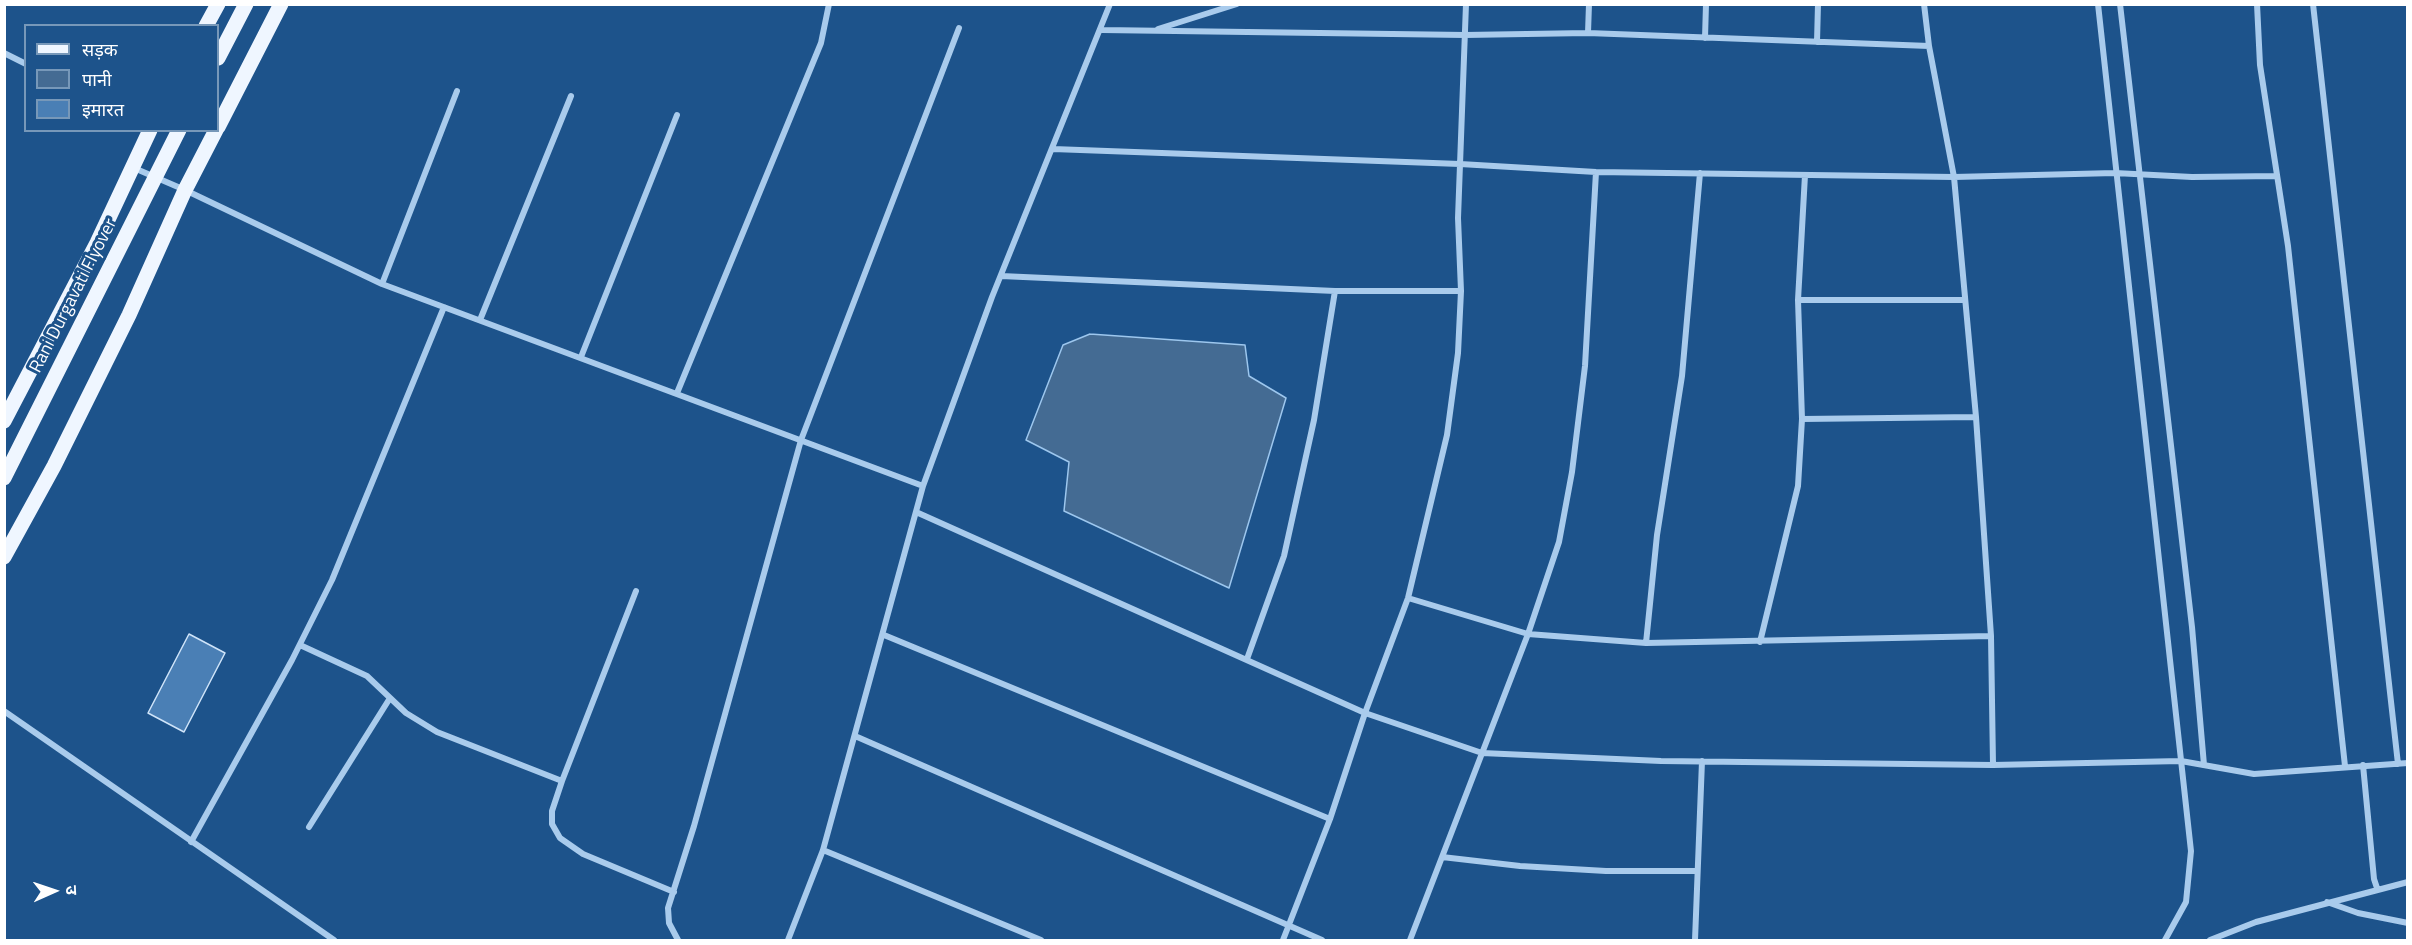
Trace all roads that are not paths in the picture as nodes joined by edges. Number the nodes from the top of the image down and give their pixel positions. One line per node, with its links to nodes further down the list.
1 (218, 4): 16 (main road)
2 (246, 4): 26 (main road)
3 (281, 4): 31 (main road)
4 (829, 4): 55 (street)
5 (1110, 4): 18 (street)
6 (1237, 4): 19 (street)
7 (1466, 4): 21 (street)
8 (1589, 4): 20 (street)
9 (1706, 4): 22 (street)
10 (1818, 4): 23 (street)
11 (1924, 4): 24 (street)
12 (2098, 4): 40 (street)
13 (2120, 4): 42 (street)
14 (2257, 4): 43 (street)
15 (2313, 4): 81 (street)
16 (208, 24)
17 (958, 28): 59 (street)
18 (1101, 30): 19 (street); 35 (street)
19 (1152, 31): 21 (street)
20 (1588, 33): 21 (street); 22 (street)
21 (1465, 35): 36 (street)
22 (1705, 38): 23 (street)
23 (1817, 42): 24 (street)
24 (1929, 46): 44 (street)
25 (4, 53): 27 (street)
26 (219, 56)
27 (24, 63)
28 (457, 92): 47 (street)
29 (571, 96): 53 (street)
30 (677, 115): 54 (street)
31 (219, 125)
32 (148, 132): 37 (main road)
33 (178, 132): 60 (main road, Rani Durgavati Flyover, bridge)
34 (215, 132): 45 (main road)
35 (1053, 149): 36 (street); 46 (street)
36 (1460, 164): 38 (street); 49 (street)
37 (131, 167): 45 (street); 58 (main road)
38 (1596, 172): 39 (street); 67 (street)
39 (1700, 173): 41 (street); 70 (street)
40 (2115, 173): 42 (street); 44 (street); 79 (street)
41 (1805, 175): 44 (street); 50 (street)
42 (2139, 176): 43 (street); 83 (street)
43 (2277, 176): 85 (street)
44 (1954, 177): 51 (street)
45 (185, 190): 47 (street); 63 (main road)
46 (1001, 276): 48 (street); 61 (street)
47 (382, 284): 52 (street)
48 (1335, 291): 49 (street); 72 (street)
49 (1461, 291): 65 (street)
50 (1798, 300): 51 (street); 57 (street)
51 (1965, 300): 56 (street)
52 (444, 307): 53 (street); 71 (street)
53 (480, 320): 54 (street)
54 (581, 357): 55 (street)
55 (677, 393): 59 (street)
56 (1976, 417): 57 (street); 68 (street)
57 (1802, 419): 69 (street)
58 (4, 421)
59 (801, 440): 61 (street); 95 (street)
60 (4, 478)
61 (923, 486): 62 (street)
62 (916, 512): 66 (street); 72 (street)
63 (4, 557)
64 (636, 591): 86 (street)
65 (1408, 598): 67 (street); 75 (street)
66 (884, 634): 76 (street); 87 (street)
67 (1528, 634): 70 (street); 77 (street)
68 (1991, 636): 69 (street); 82 (street)
69 (1760, 642): 70 (street)
70 (1647, 643)
71 (300, 645): 73 (street); 89 (street)
72 (1246, 659): 75 (street)
73 (390, 698): 86 (street); 88 (street)
74 (4, 711): 89 (street)
75 (1365, 713): 77 (street); 87 (street)
76 (855, 736): 90 (street); 98 (street)
77 (1482, 753): 78 (street); 91 (street)
78 (1702, 761): 82 (street); 92 (street)
79 (2181, 761): 82 (street); 83 (street); 107 (street)
80 (2408, 763): 81 (street)
81 (2398, 764): 84 (street)
82 (1993, 765)
83 (2204, 765): 85 (street)
84 (2363, 765): 85 (street); 94 (street)
85 (2345, 766)
86 (562, 781): 95 (street)
87 (1330, 819): 98 (street)
88 (309, 827)
89 (191, 842): 99 (street)
90 (823, 850): 101 (street); 102 (street)
91 (1442, 857): 92 (street); 105 (street)
92 (1697, 871): 106 (street)
93 (2408, 882): 94 (street)
94 (2377, 888): 96 (street)
95 (674, 892): 100 (street)
96 (2326, 902): 97 (street); 108 (street)
97 (2408, 923)
98 (1287, 926): 103 (street); 104 (street)
99 (334, 940)
100 (678, 940)
101 (788, 940)
102 (1041, 940)
103 (1282, 940)
104 (1322, 940)
105 (1410, 940)
106 (1695, 940)
107 (2165, 940)
108 (2210, 940)

